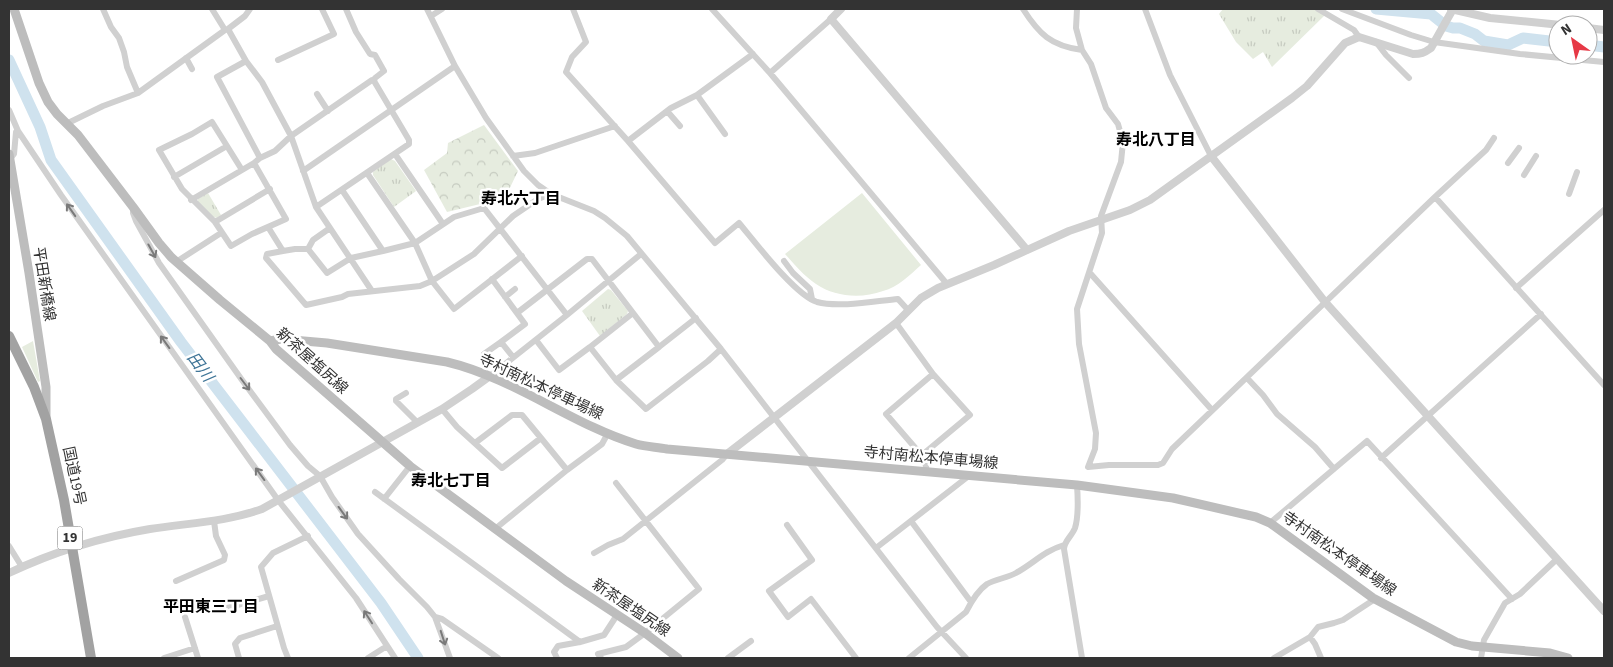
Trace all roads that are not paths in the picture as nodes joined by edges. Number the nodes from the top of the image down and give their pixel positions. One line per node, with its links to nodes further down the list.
1 (14, 9): 43 (main road, 新茶屋塩尻線)
2 (104, 9): 36 (street)
3 (212, 9): 21 (street)
4 (250, 9): 21 (street)
5 (322, 9): 28 (street)
6 (346, 9): 35 (street)
7 (427, 9): 18 (street)
8 (442, 9): 18 (street)
9 (573, 9): 44 (street)
10 (712, 9): 26 (street)
11 (841, 9): 19 (street)
12 (1023, 9): 25 (street)
13 (1077, 9): 25 (street)
14 (1145, 9): 55 (street)
15 (1318, 9): 22 (street)
16 (1342, 9): 23 (street)
17 (1452, 10): 20 (street); 23 (street)
18 (431, 16): 31 (street)
19 (831, 18): 33 (street); 87 (street)
20 (1548, 24)
21 (227, 30): 27 (street); 29 (street)
22 (1359, 37): 24 (street); 55 (street)
23 (1436, 40): 24 (street); 30 (street)
24 (1375, 42): 34 (street)
25 (1082, 50): 77 (street)
26 (753, 54): 33 (street); 38 (street)
27 (186, 58): 32 (street); 36 (street)
28 (278, 60)
29 (246, 61): 48 (street); 58 (street)
30 (1604, 62)
31 (455, 66): 41 (street); 54 (street)
32 (192, 69)
33 (770, 73): 98 (street)
34 (1409, 78)
35 (374, 81): 40 (street); 41 (street)
36 (138, 93): 43 (street)
37 (317, 94): 40 (street)
38 (696, 96): 42 (street); 47 (street)
39 (9, 110): 46 (street)
40 (328, 111): 48 (street)
41 (392, 111): 53 (street); 62 (street)
42 (667, 111): 45 (street); 50 (street)
43 (66, 124): 74 (main road, 新茶屋塩尻線)
44 (615, 126): 50 (street); 54 (street)
45 (680, 126)
46 (18, 131): 57 (street); 152 (street, one-way to 46)
47 (725, 134)
48 (291, 136): 58 (street); 62 (street)
49 (1494, 138): 71 (street)
50 (628, 141): 104 (street)
51 (227, 146): 61 (street); 66 (street); 66 (street)
52 (1519, 148): 60 (street)
53 (395, 154): 63 (street); 79 (street)
54 (513, 156): 69 (street)
55 (1211, 156): 77 (street); 105 (street)
56 (1536, 156): 65 (street)
57 (9, 157): 72 (main road, 平田新橋線)
58 (260, 158): 59 (street)
59 (254, 163): 61 (street); 67 (street)
60 (1508, 163)
61 (242, 170): 73 (street)
62 (303, 171): 75 (street)
63 (368, 172): 68 (street); 84 (street)
64 (1577, 172): 70 (street)
65 (1524, 175)
66 (174, 177): 73 (street)
67 (270, 188): 78 (street); 80 (street)
68 (342, 190): 75 (street); 88 (street)
69 (551, 194): 82 (street); 89 (street)
70 (1569, 194)
71 (1435, 197): 99 (street); 105 (street)
72 (13, 200): 132 (main road, 平田新橋線)
73 (191, 200): 78 (street)
74 (133, 207): 93 (main road, 新茶屋塩尻線); 147 (street, one-way to 147)
75 (316, 207): 81 (street)
76 (1604, 210): 99 (street)
77 (1102, 220): 87 (street); 94 (street)
78 (215, 222): 83 (street)
79 (442, 224): 82 (street); 84 (street)
80 (268, 227): 83 (street); 86 (street)
81 (330, 228): 85 (street); 91 (street)
82 (500, 228): 90 (street); 96 (street)
83 (222, 234): 93 (street)
84 (415, 243): 88 (street); 96 (street)
85 (308, 249): 86 (street); 91 (street)
86 (283, 250): 102 (street)
87 (1027, 250): 98 (street)
88 (383, 251): 91 (street)
89 (641, 254): 97 (street); 111 (street)
90 (522, 256): 95 (street); 101 (street)
91 (351, 258): 102 (street)
92 (784, 261): 104 (street)
93 (176, 262): 115 (main road, 新茶屋塩尻線)
94 (1090, 273): 129 (street); 129 (street)
95 (492, 279): 96 (street); 103 (street)
96 (432, 281): 102 (street)
97 (608, 281): 101 (street); 108 (street); 110 (street)
98 (947, 284): 106 (street)
99 (1516, 288): 109 (street)
100 (515, 289): 103 (street)
101 (548, 289): 107 (street); 110 (street)
102 (372, 291)
103 (505, 297): 107 (street)
104 (812, 299): 106 (street)
105 (1325, 302): 124 (street); 130 (street)
106 (908, 310): 112 (street)
107 (517, 313): 116 (street)
108 (633, 313): 117 (street); 118 (street)
109 (1541, 314): 126 (street); 130 (street)
110 (568, 315): 114 (street)
111 (696, 318): 118 (street); 119 (street)
112 (896, 323): 122 (street); 131 (street)
113 (9, 336): 132 (highway, 19)
114 (536, 340): 117 (street); 121 (street)
115 (270, 341): 123 (main road, 寺村南松本停車場線); 136 (main road, 新茶屋塩尻線)
116 (501, 342): 120 (street); 121 (street)
117 (590, 346): 125 (street)
118 (659, 347): 125 (street)
119 (720, 349): 125 (street); 131 (street)
120 (484, 354)
121 (513, 357): 123 (street)
122 (933, 374): 139 (street); 139 (street)
123 (490, 376): 128 (street); 134 (main road, 寺村南松本停車場線)
124 (1247, 378): 129 (street); 143 (street)
125 (616, 380)
126 (1604, 384)
127 (406, 393): 133 (street)
128 (442, 409): 133 (street); 137 (street)
129 (1212, 410)
130 (1428, 415): 140 (street); 165 (street)
131 (775, 418): 138 (street); 141 (street)
132 (46, 419): 162 (highway, 国道19号 / 19)
133 (417, 422): 136 (street)
134 (608, 433): 138 (main road, 寺村南松本停車場線); 144 (street)
135 (541, 438): 137 (street); 137 (street); 144 (street)
136 (383, 441): 142 (main road, 新茶屋塩尻線); 147 (street)
137 (475, 443)
138 (727, 454): 141 (main road, 寺村南松本停車場線); 153 (street)
139 (922, 455): 145 (street)
140 (1381, 458): 143 (street); 171 (street)
141 (808, 460): 145 (main road, 寺村南松本停車場線); 163 (street)
142 (410, 466): 151 (street); 158 (main road, 新茶屋塩尻線)
143 (1334, 469): 156 (street)
144 (567, 470): 158 (street)
145 (927, 471): 146 (main road, 寺村南松本停車場線)
146 (970, 475): 149 (main road, 寺村南松本停車場線); 155 (street)
147 (318, 477): 152 (street); 177 (street, one-way to 177)
148 (616, 482): 153 (street)
149 (1078, 485): 156 (main road, 寺村南松本停車場線); 160 (street)
150 (374, 492): 151 (street)
151 (384, 499): 183 (street)
152 (280, 500): 154 (street); 159 (street)
153 (645, 520): 164 (street); 180 (street)
154 (214, 521): 162 (street); 168 (street)
155 (911, 521): 163 (street); 172 (street)
156 (1270, 523): 170 (main road, 寺村南松本停車場線)
157 (787, 525): 200 (street)
158 (495, 529): 175 (main road, 新茶屋塩尻線)
159 (308, 536): 169 (street); 184 (street, one-way to 159)
160 (1064, 545): 172 (street); 203 (street)
161 (9, 546): 166 (street)
162 (72, 548): 166 (street); 189 (highway, 国道19号 / 19)
163 (876, 548): 179 (street)
164 (594, 553)
165 (1557, 558): 171 (street); 174 (street)
166 (22, 567): 167 (street)
167 (9, 573)
168 (176, 581)
169 (269, 596): 173 (street); 178 (street)
170 (1375, 599): 181 (street); 185 (main road, 寺村南松本停車場線)
171 (1512, 599): 185 (street)
172 (971, 602): 179 (street)
173 (227, 608)
174 (1604, 611)
175 (617, 615): 180 (main road, 新茶屋塩尻線); 183 (street)
176 (185, 617): 186 (street)
177 (435, 618): 195 (street, one-way to 195); 196 (street)
178 (277, 626): 192 (street); 193 (street)
179 (941, 632): 201 (street); 202 (street)
180 (645, 633): 188 (main road, 新茶屋塩尻線); 198 (street)
181 (1310, 637): 204 (street); 205 (street)
182 (750, 641): 199 (street)
183 (580, 642): 197 (street)
184 (387, 646): 187 (street); 194 (street)
185 (1484, 647): 206 (street); 207 (main road, 寺村南松本停車場線)
186 (195, 648): 190 (street); 191 (street)
187 (372, 657)
188 (672, 657)
189 (91, 658)
190 (164, 658)
191 (198, 658)
192 (239, 658)
193 (288, 658)
194 (395, 658)
195 (450, 658)
196 (498, 658)
197 (557, 658)
198 (601, 658)
199 (728, 658)
200 (856, 658)
201 (909, 658)
202 (966, 658)
203 (1082, 658)
204 (1274, 658)
205 (1321, 658)
206 (1481, 658)
207 (1568, 658)

